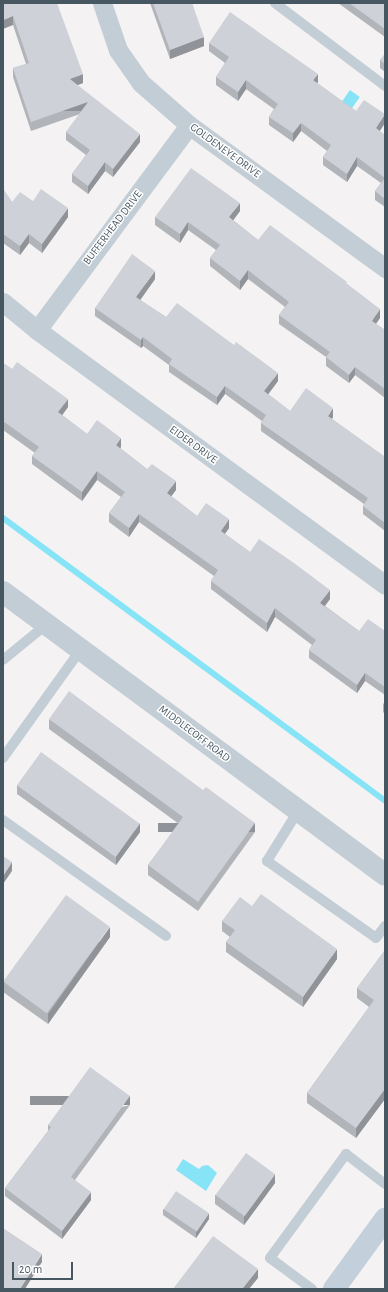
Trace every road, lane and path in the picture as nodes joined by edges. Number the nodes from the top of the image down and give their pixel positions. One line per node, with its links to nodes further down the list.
1 (102, 3): 4 (street, GOLDENEYE DRIVE)
2 (275, 3): 3 (lane)
3 (385, 86)
4 (189, 126): 5 (street, GOLDENEYE DRIVE); 7 (street, BUFFERHEAD DRIVE)
5 (385, 268)
6 (3, 302): 7 (street, EIDER DRIVE)
7 (37, 330): 8 (street, EIDER DRIVE)
8 (385, 585)
9 (3, 592): 10 (street, MIDDLECOFF ROAD)
10 (47, 624): 11 (street, MIDDLECOFF ROAD); 12 (lane)
11 (81, 649): 13 (lane); 14 (street, MIDDLECOFF ROAD)
12 (3, 660)
13 (3, 758)
14 (298, 811): 16 (street, MIDDLECOFF ROAD); 17 (lane)
15 (3, 820): 18 (lane)
16 (385, 876)
17 (385, 926)
18 (166, 936)
19 (385, 1184): 21 (lane)
20 (385, 1219): 22 (main road)
21 (312, 1289)
22 (334, 1289)

